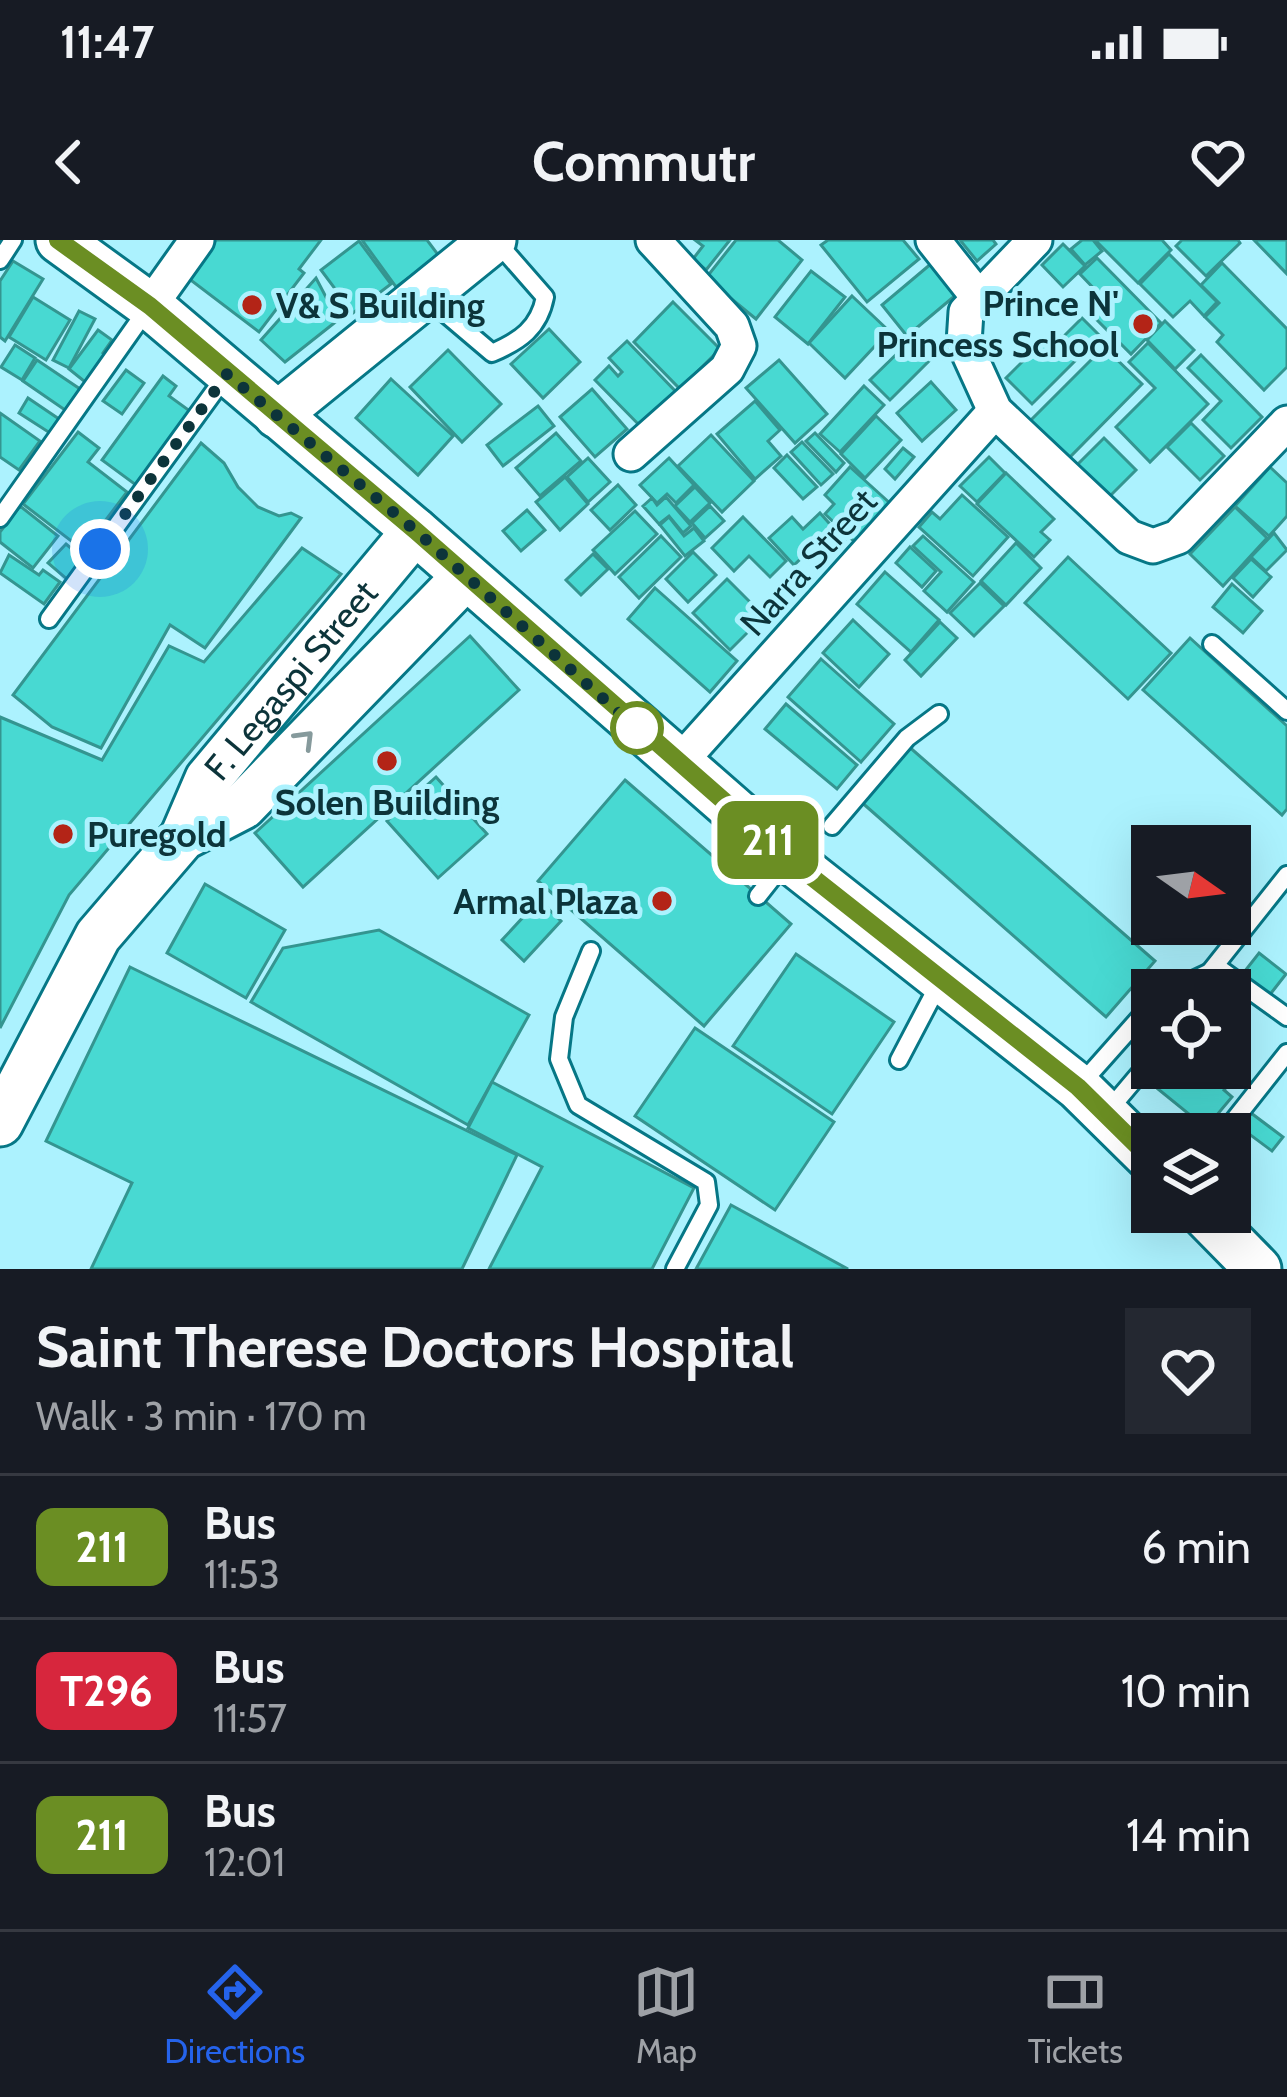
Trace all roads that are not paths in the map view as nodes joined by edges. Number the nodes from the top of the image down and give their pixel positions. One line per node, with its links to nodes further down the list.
1 (13, 240): 8 (lane)
2 (58, 240): 11 (main road)
3 (197, 240): 11 (street)
4 (494, 240): 9 (main road); 9 (lane)
5 (653, 240): 16 (street)
6 (934, 240): 10 (street)
7 (1035, 240): 10 (street)
8 (0, 260)
9 (424, 296): 14 (main road)
10 (972, 304): 13 (street)
11 (150, 306): 12 (main road); 17 (lane)
12 (227, 374): 14 (main road); 20 (lane)
13 (995, 411): 15 (street); 24 (street, Narra Street)
14 (277, 415): 18 (main road)
15 (1287, 423)
16 (632, 454)
17 (0, 518)
18 (416, 531): 19 (main road); 26 (main road, F. Legaspi Street)
19 (465, 577): 24 (main road); 26 (main road, F. Legaspi Street, one-way to 19)
20 (49, 619)
21 (1211, 644): 22 (lane)
22 (1287, 711)
23 (939, 714): 25 (lane)
24 (678, 764): 27 (main road)
25 (832, 826)
26 (183, 838): 41 (main road, F. Legaspi Street)
27 (789, 857): 29 (lane); 32 (main road)
28 (1287, 875): 31 (lane)
29 (758, 896)
30 (591, 951): 44 (lane)
31 (1213, 969)
32 (941, 979): 37 (lane); 39 (main road)
33 (1251, 994): 34 (lane)
34 (1287, 1017)
35 (1131, 1038): 39 (lane)
36 (1287, 1053): 40 (lane)
37 (899, 1060)
38 (1131, 1074): 39 (lane)
39 (1093, 1100): 42 (main road)
40 (1240, 1113)
41 (0, 1123)
42 (1131, 1139)
43 (1223, 1233): 45 (main road)
44 (674, 1269)
45 (1258, 1269)

